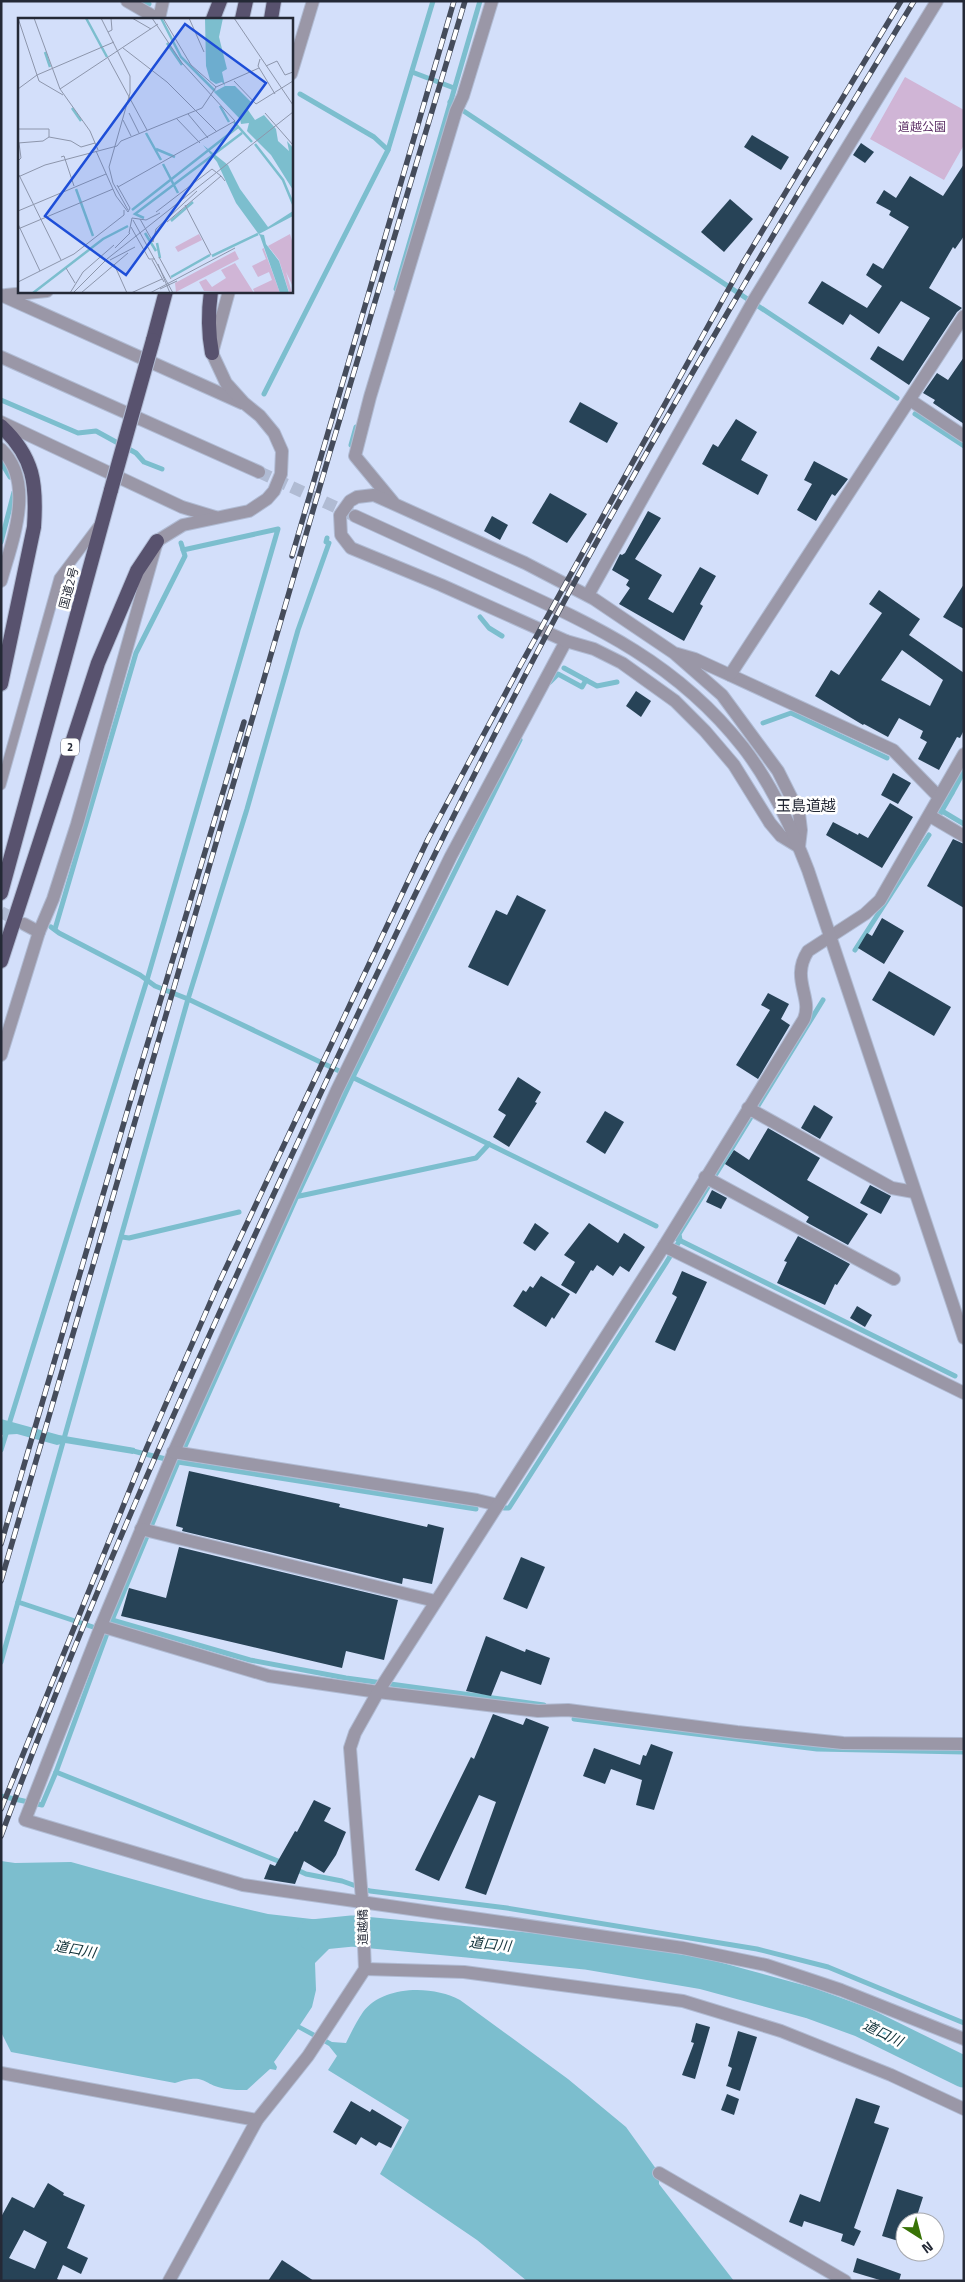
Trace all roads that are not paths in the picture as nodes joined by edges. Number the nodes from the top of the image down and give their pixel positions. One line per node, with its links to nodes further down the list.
1 (128, 1): 9 (street)
2 (163, 1): 10 (street)
3 (220, 1): 11 (highway)
4 (246, 1): 12 (highway)
5 (274, 1): 13 (highway)
6 (313, 1): 14 (street)
7 (492, 1): 30 (street)
8 (937, 1): 36 (street)
9 (156, 18)
10 (158, 18)
11 (213, 18)
12 (242, 18)
13 (270, 18)
14 (292, 71)
15 (40, 292): 19 (street)
16 (166, 292): 33 (highway, 国道2号 / 2, bridge)
17 (211, 292): 21 (highway)
18 (229, 292): 21 (street)
19 (1, 295): 24 (street)
20 (964, 316): 23 (street)
21 (212, 353): 24 (street)
22 (1, 357): 29 (street)
23 (910, 400): 27 (street); 39 (street)
24 (244, 404): 32 (street)
25 (1, 422): 32 (street)
26 (1, 426): 40 (highway)
27 (964, 436)
28 (1, 449): 35 (street)
29 (260, 472)
30 (394, 502): 36 (street); 37 (street)
31 (355, 516): 46 (street)
32 (217, 518): 34 (street)
33 (103, 520): 42 (lane); 47 (highway, 国道2号 / 2)
34 (157, 541): 49 (street); 51 (highway, 2)
35 (1, 580)
36 (588, 596): 38 (street)
37 (566, 641): 46 (street); 60 (street)
38 (674, 653): 39 (street); 46 (street)
39 (730, 675): 43 (street)
40 (1, 684)
41 (964, 754): 43 (street, 道越橋)
42 (1, 785)
43 (939, 797): 44 (street, 道越橋)
44 (930, 816): 45 (street); 50 (street, 道越橋)
45 (964, 836)
46 (799, 847): 50 (street)
47 (1, 893)
48 (24, 924): 49 (street)
49 (39, 932): 52 (street)
50 (831, 937): 53 (street, 道越橋); 55 (street)
51 (1, 961)
52 (1, 1055)
53 (753, 1111): 54 (street, 道越橋); 55 (street)
54 (710, 1179): 56 (street, 道越橋); 57 (street)
55 (914, 1192): 58 (street)
56 (670, 1250): 59 (street); 61 (street, 道越橋)
57 (894, 1279)
58 (964, 1338)
59 (964, 1393)
60 (175, 1456): 61 (street); 62 (street)
61 (498, 1505): 63 (street, 道越橋)
62 (146, 1531): 63 (street); 64 (street)
63 (435, 1601): 65 (street, 道越橋)
64 (106, 1628): 65 (street); 67 (street)
65 (382, 1687): 66 (street); 67 (street, 道越橋)
66 (964, 1744)
67 (362, 1892): 68 (street, 道越橋); 69 (street)
68 (365, 1969): 71 (street); 72 (street)
69 (964, 2039)
70 (1, 2074): 72 (street)
71 (964, 2109)
72 (257, 2120): 74 (street)
73 (659, 2173): 75 (street)
74 (169, 2281)
75 (845, 2281)

